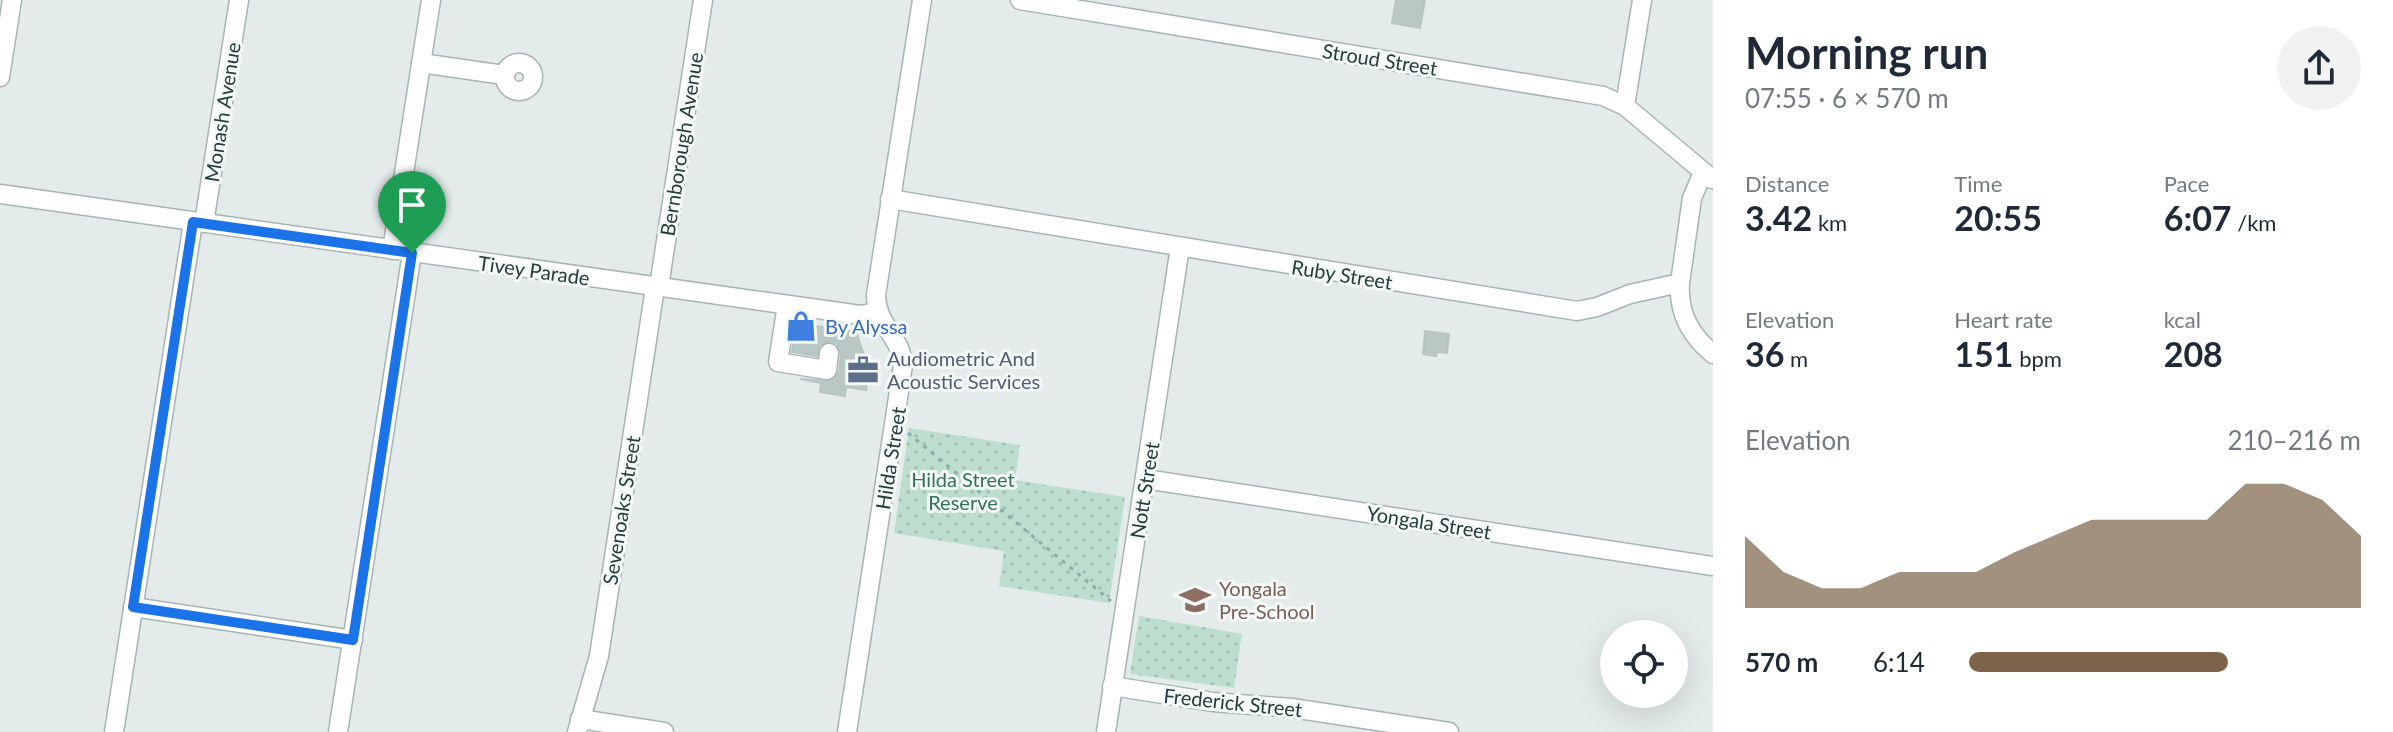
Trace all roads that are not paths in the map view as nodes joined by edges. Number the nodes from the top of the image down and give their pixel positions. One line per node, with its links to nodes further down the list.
1 (12, 0): 10 (street)
2 (239, 0): 15 (street, Monash Avenue)
3 (431, 0): 8 (street)
4 (703, 0): 20 (street, Bernborough Avenue)
5 (922, 0): 14 (street)
6 (1020, 0): 11 (street, Stroud Street)
7 (1642, 0): 11 (street)
8 (421, 63): 9 (street); 17 (street)
9 (504, 75)
10 (0, 77)
11 (1625, 106): 12 (street, Stroud Street)
12 (1708, 176): 19 (street)
13 (0, 194): 15 (street, Tivey Parade)
14 (890, 199): 16 (street, Ruby Street); 22 (street)
15 (199, 223): 17 (street, Tivey Parade); 27 (street, Monash Avenue)
16 (1180, 247): 19 (street, Ruby Street); 25 (street, Nott Street)
17 (392, 250): 18 (street, Tivey Parade)
18 (412, 253): 20 (street, Tivey Parade); 28 (street)
19 (1680, 283): 24 (street)
20 (657, 287): 21 (street, Tivey Parade); 30 (street, Sevenoaks Street)
21 (787, 305): 22 (street, Tivey Parade); 23 (street)
22 (877, 312): 34 (street, Hilda Street)
23 (829, 353)
24 (1713, 354)
25 (1145, 479): 26 (street, Yongala Street); 29 (street, Nott Street)
26 (1713, 566)
27 (133, 607): 28 (street); 31 (street, Monash Avenue)
28 (353, 640): 32 (street)
29 (1112, 686): 35 (street, Nott Street); 36 (street, Frederick Street)
30 (579, 726): 33 (street)
31 (114, 732)
32 (338, 732)
33 (664, 732)
34 (847, 732)
35 (1106, 732)
36 (1449, 732)

